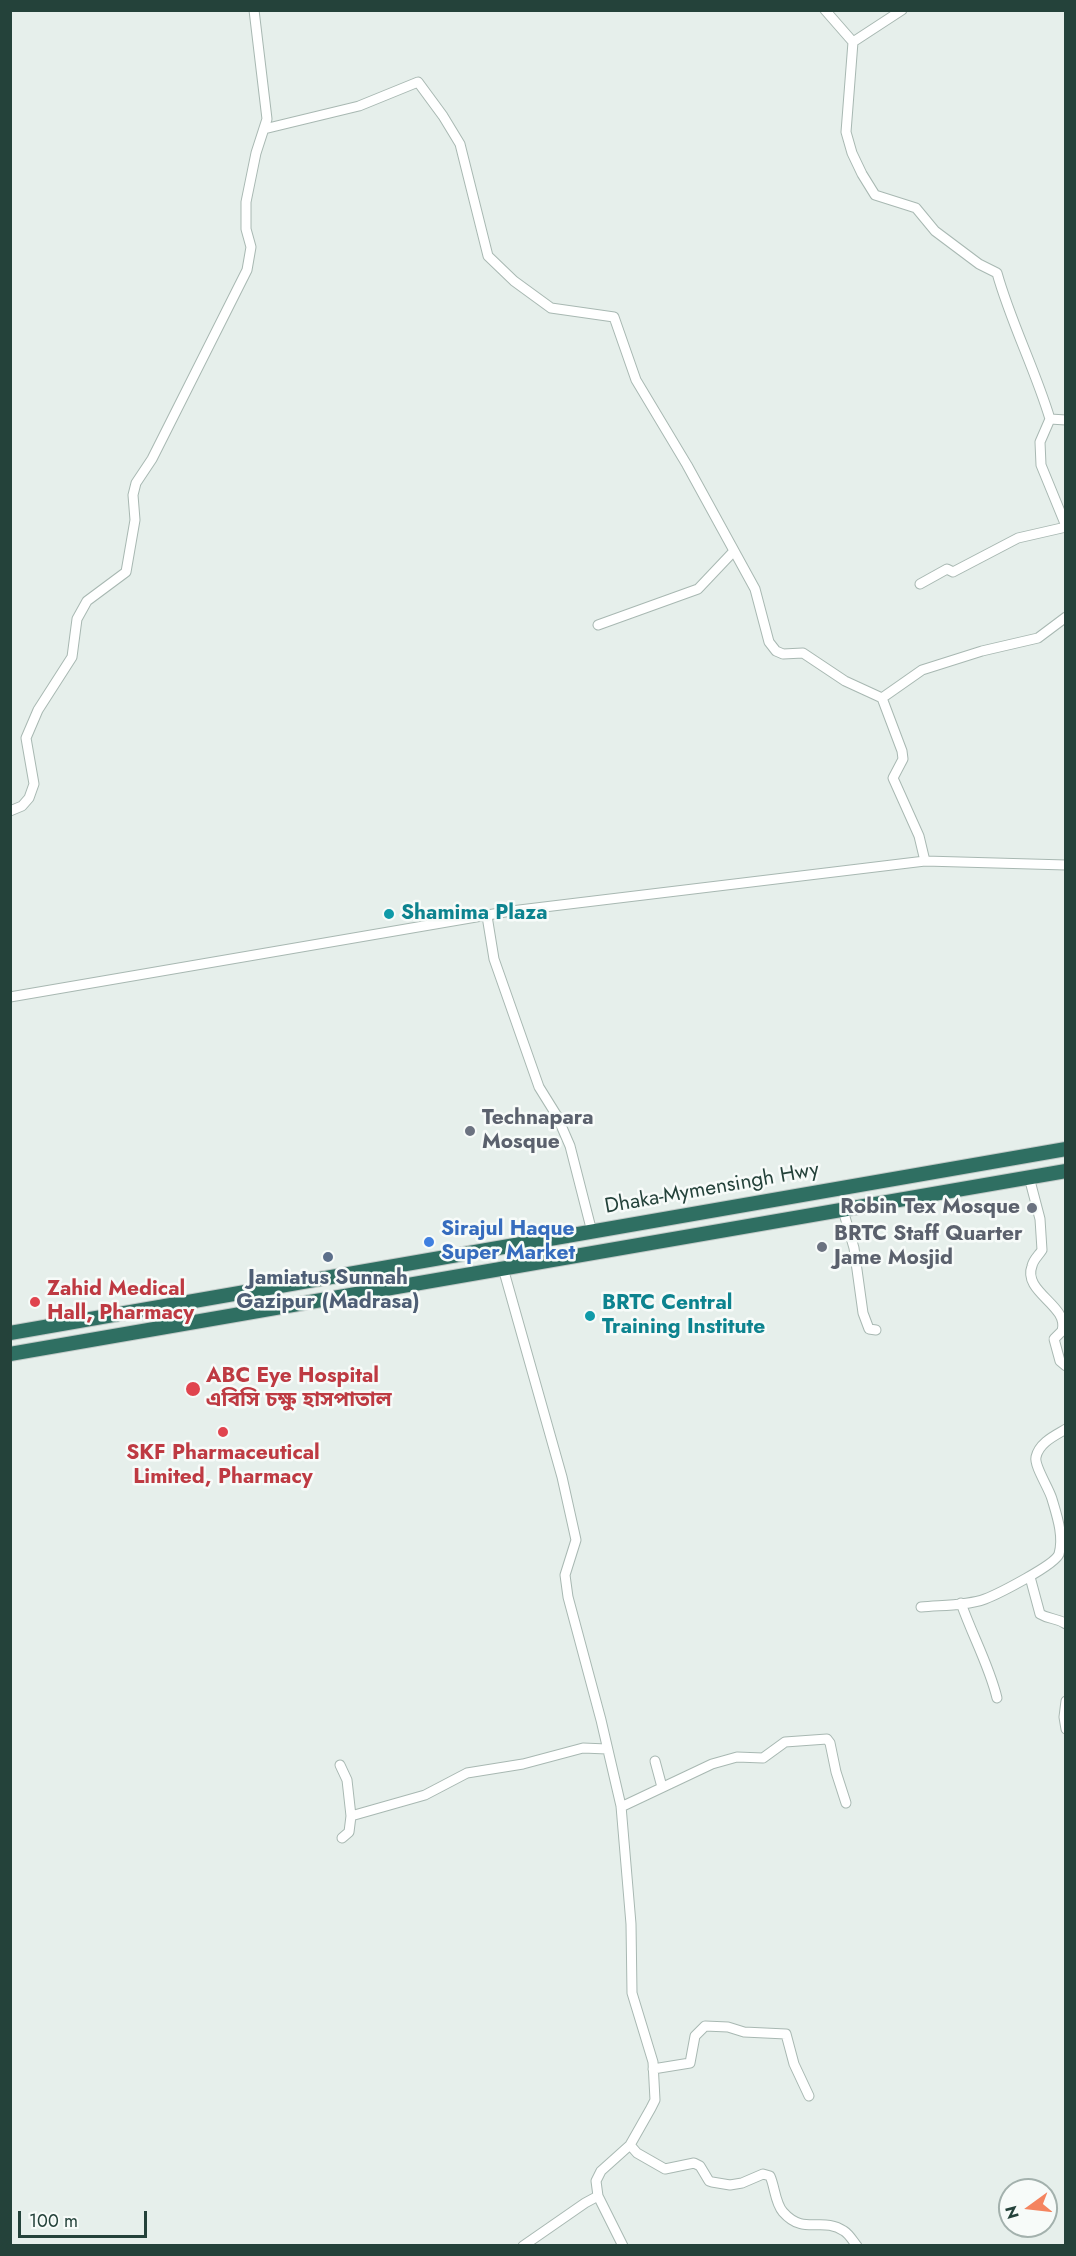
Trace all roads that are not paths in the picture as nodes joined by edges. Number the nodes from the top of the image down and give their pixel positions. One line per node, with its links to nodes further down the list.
1 (254, 10): 5 (street)
2 (825, 10): 4 (street)
3 (902, 10): 4 (street)
4 (853, 42): 6 (street)
5 (264, 129): 9 (street); 14 (street)
6 (1050, 419): 7 (street); 8 (street)
7 (1065, 420)
8 (1065, 527): 10 (street)
9 (733, 552): 12 (street); 13 (street)
10 (920, 584)
11 (1065, 617): 13 (street)
12 (598, 626)
13 (882, 698): 15 (street)
14 (10, 811)
15 (925, 861): 16 (street); 17 (street)
16 (1065, 865)
17 (487, 916): 18 (street); 23 (street)
18 (10, 997)
19 (1065, 1149): 23 (highway, Dhaka-Mymensingh Hwy)
20 (1065, 1171): 21 (highway, Dhaka-Mymensingh Hwy)
21 (1029, 1177): 22 (highway, Dhaka-Mymensingh Hwy); 28 (street)
22 (843, 1210): 24 (highway, Dhaka-Mymensingh Hwy); 25 (street)
23 (592, 1232): 26 (highway, Dhaka-Mymensingh Hwy)
24 (503, 1268): 27 (highway, Dhaka-Mymensingh Hwy); 37 (street)
25 (876, 1330)
26 (10, 1333)
27 (10, 1354)
28 (1065, 1366)
29 (1065, 1429): 30 (street)
30 (1030, 1577): 31 (street); 33 (street)
31 (961, 1603): 32 (street); 34 (street)
32 (921, 1607)
33 (1065, 1624)
34 (997, 1698)
35 (1065, 1701): 36 (street)
36 (1065, 1729)
37 (607, 1749): 42 (street); 43 (street)
38 (655, 1761): 40 (street)
39 (340, 1765): 43 (street)
40 (662, 1787): 41 (street); 42 (street)
41 (846, 1803)
42 (621, 1807): 45 (street)
43 (351, 1816): 44 (street)
44 (342, 1838)
45 (653, 2069): 46 (street); 47 (street)
46 (809, 2096)
47 (630, 2145): 48 (street); 51 (street)
48 (598, 2196): 49 (street); 50 (street)
49 (523, 2246)
50 (623, 2246)
51 (857, 2246)

